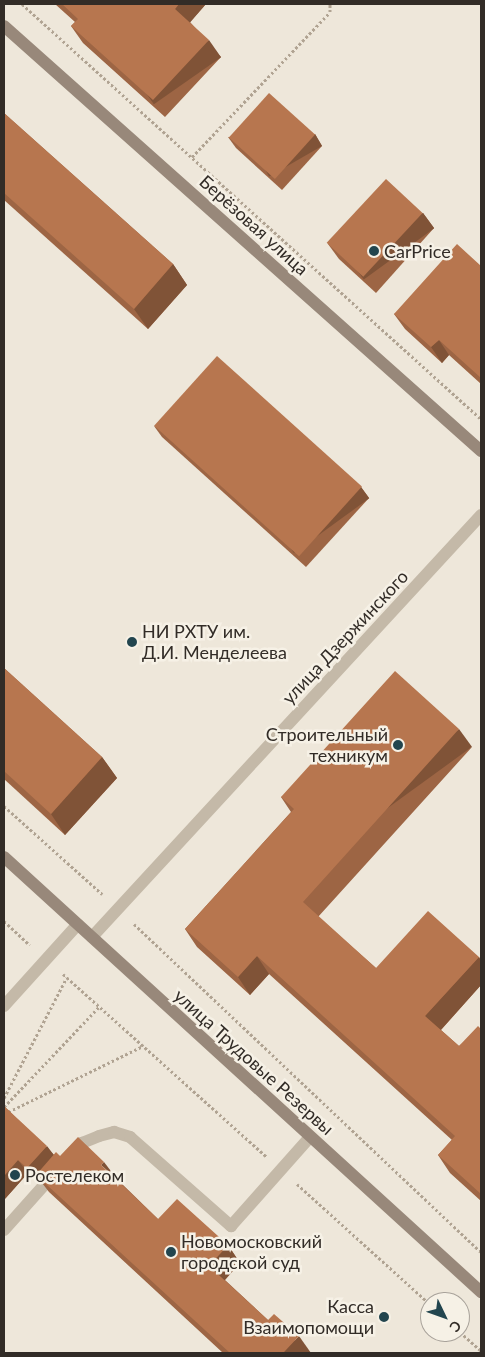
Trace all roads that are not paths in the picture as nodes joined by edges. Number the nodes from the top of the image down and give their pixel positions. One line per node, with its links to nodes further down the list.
1 (4, 26): 2 (street, Берёзовая улица)
2 (481, 451)
3 (481, 515): 6 (street, улица Дзержинского)
4 (4, 856): 5 (street, улица Трудовые Резервы)
5 (78, 924): 6 (street, улица Трудовые Резервы); 7 (street)
6 (92, 937): 8 (street, улица Трудовые Резервы)
7 (4, 1006)
8 (310, 1137): 9 (street); 10 (street, улица Трудовые Резервы)
9 (4, 1230)
10 (481, 1292)

